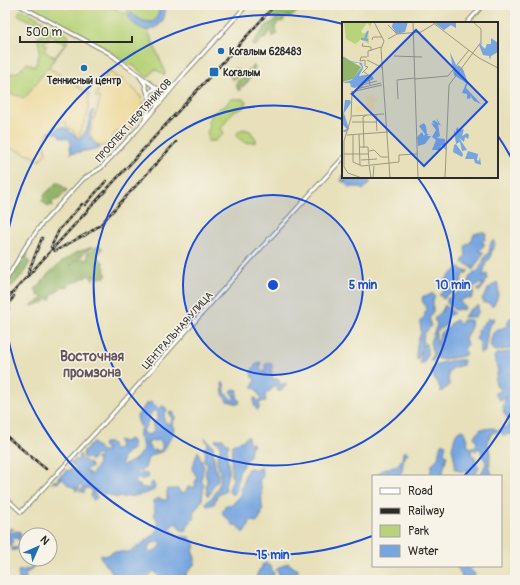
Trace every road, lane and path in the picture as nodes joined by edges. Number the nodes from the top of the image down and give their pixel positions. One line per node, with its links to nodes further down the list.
1 (16, 5): 9 (main road)
2 (19, 5): 7 (main road)
3 (247, 5): 6 (main road, ПРОСПЕКТ НЕФТЯНИКОВ)
4 (484, 5): 5 (main road)
5 (468, 22)
6 (185, 73): 7 (main road); 8 (main road, ПРОСПЕКТ НЕФТЯНИКОВ)
7 (160, 90): 9 (main road); 10 (main road)
8 (166, 96): 10 (main road); 11 (main road, ПРОСПЕКТ НЕФТЯНИКОВ)
9 (149, 97): 10 (main road); 12 (main road)
10 (161, 100): 11 (main road)
11 (158, 106): 12 (main road, ПРОСПЕКТ НЕФТЯНИКОВ)
12 (137, 130): 14 (main road, ПРОСПЕКТ НЕФТЯНИКОВ)
13 (342, 159): 15 (main road, ЦЕНТРАЛЬНАЯ УЛИЦА)
14 (5, 282)
15 (5, 497)

